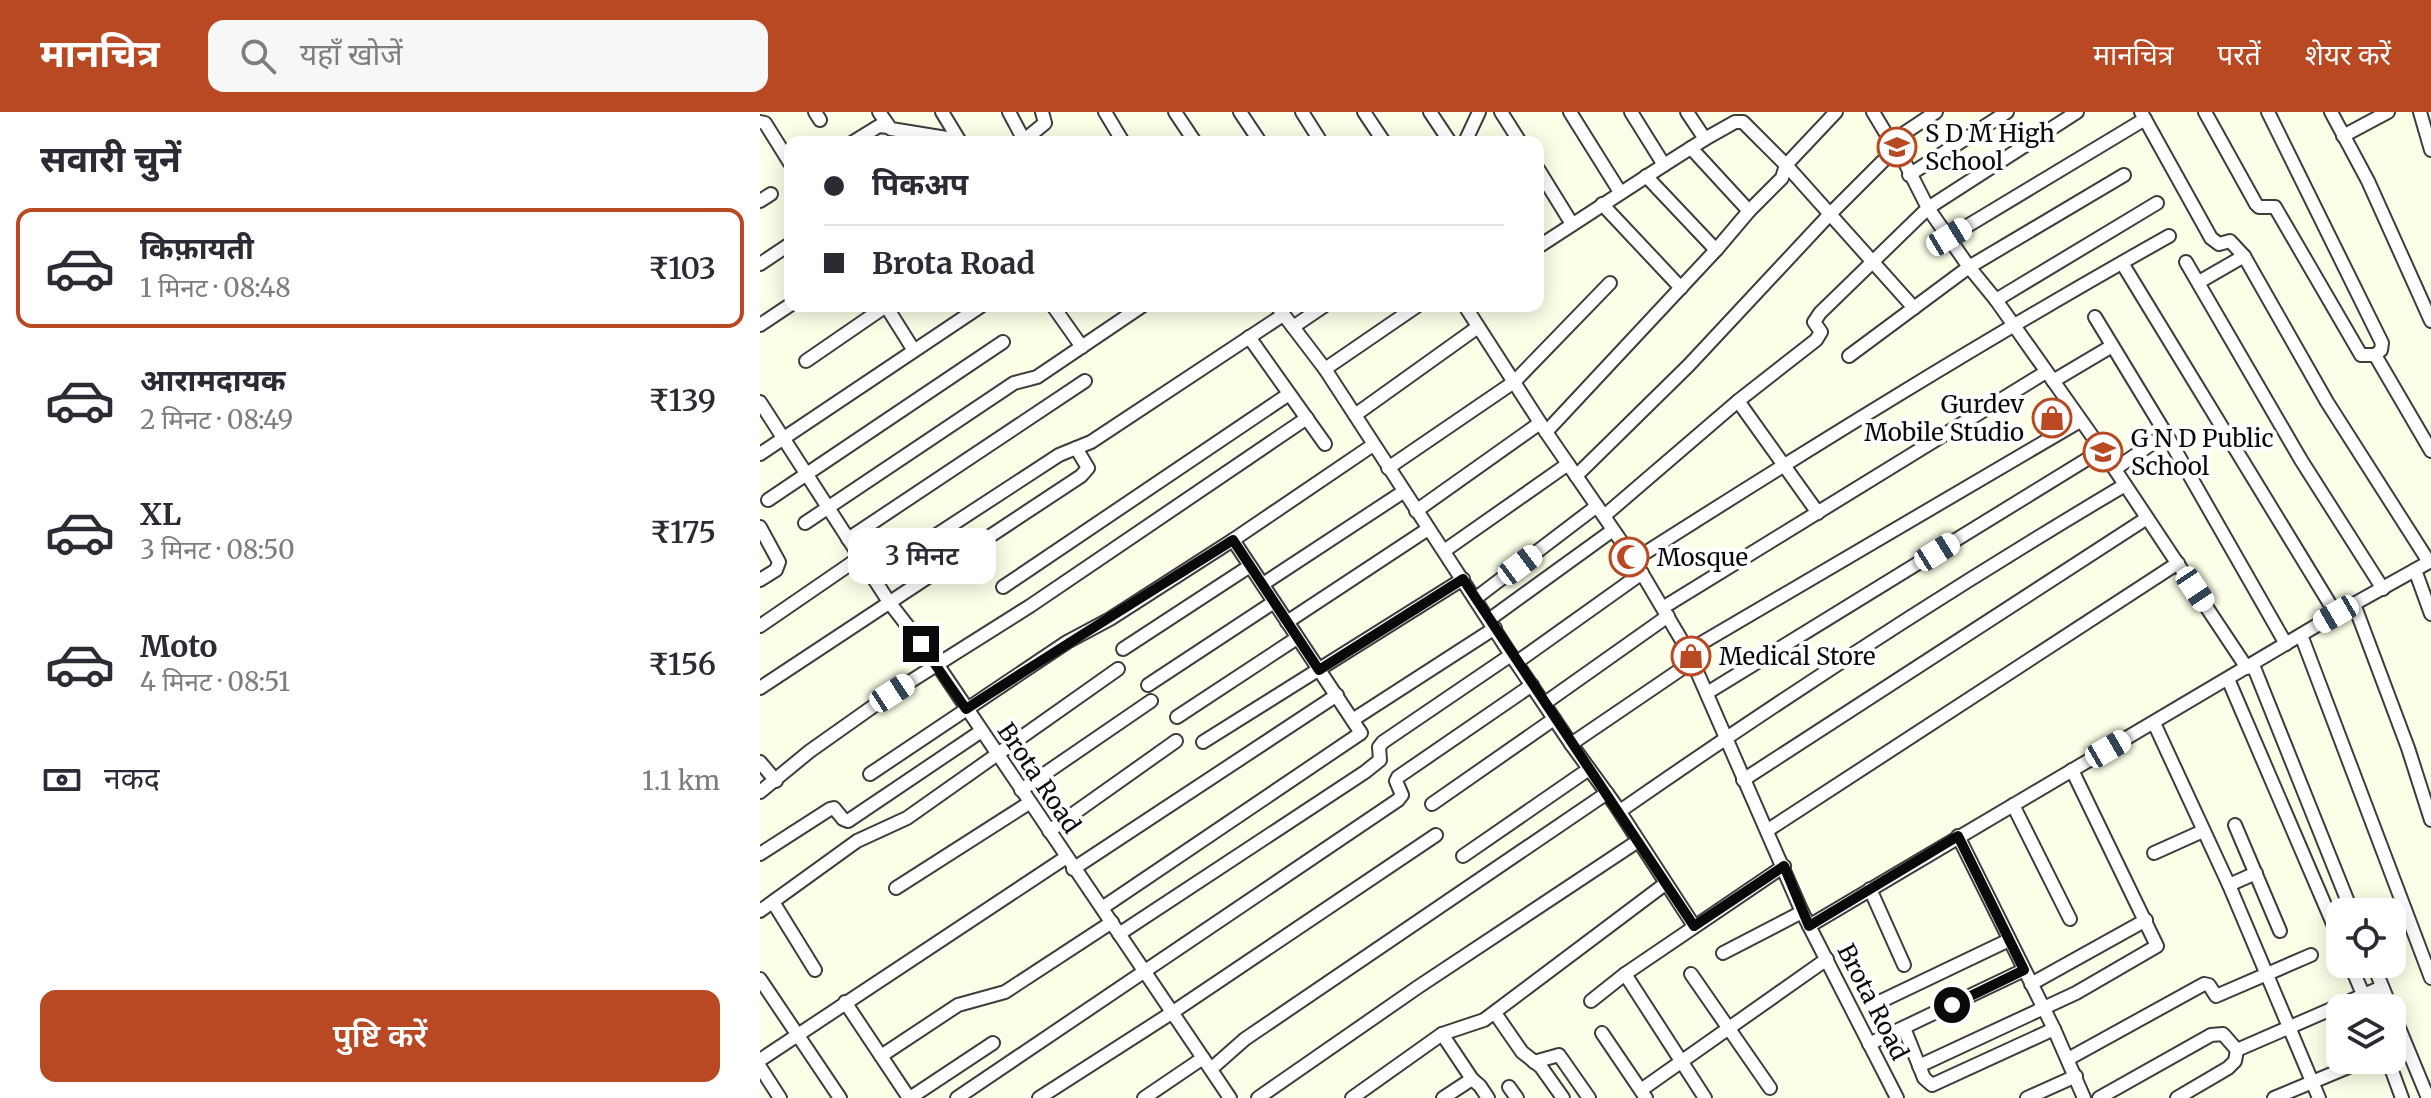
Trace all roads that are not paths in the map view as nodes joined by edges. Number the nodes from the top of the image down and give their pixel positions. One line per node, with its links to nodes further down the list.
1 (879, 112): 28 (street)
2 (942, 112): 31 (street)
3 (1009, 112): 32 (street)
4 (1042, 112): 33 (street)
5 (1105, 112): 34 (street)
6 (1175, 112): 35 (street)
7 (1240, 112): 36 (street)
8 (1302, 112): 37 (street)
9 (1364, 112): 38 (street)
10 (1430, 112): 39 (street)
11 (1479, 112): 40 (street)
12 (1501, 112): 41 (street)
13 (1570, 112): 54 (street)
14 (1631, 112): 48 (street)
15 (1836, 112): 49 (street)
16 (1874, 112): 44 (street)
17 (1936, 112): 44 (street)
18 (2007, 112): 50 (street)
19 (2077, 112): 57 (street)
20 (2205, 112): 99 (street)
21 (2268, 112): 99 (street)
22 (2331, 112): 42 (street)
23 (2388, 112): 42 (street)
24 (2420, 112): 46 (street)
25 (1692, 114): 43 (street)
26 (2143, 116): 62 (street); 66 (street)
27 (760, 122): 47 (street)
28 (888, 127): 29 (street); 30 (street)
29 (863, 136)
30 (925, 136)
31 (960, 136)
32 (1021, 136)
33 (1030, 136)
34 (1119, 136)
35 (1191, 136)
36 (1256, 136)
37 (1317, 136)
38 (1380, 136)
39 (1446, 136)
40 (1468, 136)
41 (1516, 136)
42 (2343, 136): 89 (street)
43 (1703, 140): 45 (street); 49 (street)
44 (1894, 145): 50 (street); 59 (street)
45 (1691, 148): 48 (street); 58 (street)
46 (2431, 150)
47 (784, 153)
48 (1664, 165): 52 (street)
49 (1786, 165): 58 (street); 59 (street)
50 (1909, 175): 57 (street)
51 (2124, 175): 71 (street)
52 (1646, 176): 54 (street); 65 (street)
53 (1544, 179): 60 (street)
54 (1620, 192): 56 (street)
55 (2157, 203): 75 (street)
56 (1602, 204): 60 (street); 74 (street)
57 (1928, 208): 62 (street); 67 (street)
58 (1749, 211): 65 (street)
59 (1830, 214): 67 (street); 126 (street)
60 (1572, 224): 63 (street)
61 (2169, 236): 69 (street)
62 (1949, 237): 71 (street)
63 (1544, 243)
64 (784, 248): 70 (street)
65 (1716, 250): 74 (street)
66 (2244, 256): 72 (street); 144 (street)
67 (1873, 262): 76 (street); 107 (street)
68 (2186, 262): 72 (street)
69 (2122, 263): 91 (street); 160 (street)
70 (760, 264)
71 (1969, 267): 75 (street); 76 (street)
72 (2199, 282): 154 (street)
73 (1610, 283): 105 (street)
74 (1681, 288): 112 (street)
75 (1996, 300): 91 (street)
76 (1914, 308): 100 (street)
77 (784, 309): 90 (street)
78 (877, 312): 101 (street)
79 (890, 312): 98 (street)
80 (960, 312): 98 (street)
81 (1057, 312): 97 (street)
82 (1133, 312): 97 (street)
83 (1278, 312): 94 (street)
84 (1282, 312): 92 (street)
85 (1315, 312): 92 (street)
86 (1408, 312): 102 (street)
87 (1469, 312): 93 (street, Brota Road)
88 (2095, 317): 96 (street)
89 (2431, 321)
90 (760, 325)
91 (2014, 325): 103 (street); 122 (street)
92 (1293, 327): 102 (street)
93 (1478, 327): 105 (street, Brota Road); 109 (street)
94 (1249, 337): 106 (street); 117 (street)
95 (1003, 342): 125 (street)
96 (2112, 346): 103 (street); 113 (street)
97 (1082, 347): 130 (street)
98 (913, 349): 114 (street)
99 (2375, 355): 119 (street)
100 (1849, 356)
101 (806, 361)
102 (1325, 369): 109 (street)
103 (2050, 376): 111 (street); 133 (street)
104 (1085, 381): 139 (street)
105 (1514, 382): 112 (street, Brota Road); 123 (street)
106 (1289, 394): 110 (street); 153 (street)
107 (1738, 401): 122 (street); 132 (street)
108 (760, 402): 114 (street, Brota Road)
109 (1355, 415): 116 (street)
110 (1307, 418): 115 (street); 171 (street)
111 (2080, 421): 118 (street); 169 (street)
112 (1543, 428): 121 (street, Brota Road); 131 (street)
113 (2166, 434): 124 (street); 167 (street)
114 (782, 439): 120 (street); 125 (street, Brota Road)
115 (1325, 444)
116 (1373, 445): 123 (street); 140 (street)
117 (1076, 448): 149 (street); 156 (street)
118 (2102, 450): 124 (street); 179 (street)
119 (2431, 451)
120 (760, 454)
121 (1568, 464): 126 (street, Brota Road); 141 (street)
122 (1784, 464): 133 (street); 143 (street)
123 (1388, 468): 128 (street)
124 (2115, 469): 127 (street)
125 (805, 473): 129 (street); 130 (street, Brota Road)
126 (1576, 476): 132 (street, Brota Road)
127 (2125, 485): 134 (street); 189 (street)
128 (1403, 492): 131 (street); 152 (street)
129 (768, 500)
130 (827, 508): 135 (street); 139 (street, Brota Road)
131 (1416, 511): 137 (street)
132 (1601, 511): 138 (street, Brota Road); 155 (street)
133 (1818, 513): 159 (street)
134 (2147, 518): 145 (street); 198 (street)
135 (805, 523)
136 (760, 527): 151 (street)
137 (1428, 529): 141 (street); 162 (street)
138 (1613, 530): 143 (street, Brota Road); 163 (street)
139 (848, 539): 142 (street, Brota Road)
140 (1233, 540): 146 (street); 183 (street)
141 (1444, 551): 150 (street)
142 (859, 558): 149 (street, Brota Road); 164 (street)
143 (1634, 560): 148 (street, Brota Road)
144 (2430, 561): 147 (street)
145 (2178, 563): 172 (street); 209 (street)
146 (1250, 566): 152 (street); 168 (street)
147 (2415, 570): 154 (street); 161 (street)
148 (1642, 573): 159 (street, Brota Road); 170 (street)
149 (872, 577): 156 (street, Brota Road)
150 (1463, 579): 155 (street); 174 (street)
151 (760, 580)
152 (1263, 584): 157 (street)
153 (1003, 587)
154 (2383, 589): 158 (street)
155 (1476, 598): 163 (street)
156 (889, 602): 171 (street, Brota Road); 178 (street)
157 (1274, 602): 162 (street); 176 (street)
158 (2354, 604): 160 (street); 207 (street)
159 (1666, 612): 169 (street, Brota Road); 182 (street)
160 (2336, 614): 165 (street)
161 (2431, 614)
162 (1287, 622): 166 (street)
163 (1492, 623): 170 (street); 185 (street)
164 (760, 626)
165 (2301, 635): 167 (street); 251 (street)
166 (1297, 638): 174 (street); 184 (street)
167 (2286, 644): 172 (street)
168 (1123, 649)
169 (1690, 656): 179 (street, Brota Road); 192 (street)
170 (1514, 658): 177 (street); 238 (street)
171 (937, 664): 183 (street, Brota Road); 199 (street)
172 (2250, 666): 175 (street); 226 (street)
173 (1118, 669): 193 (street)
174 (1319, 670): 180 (street); 191 (street)
175 (2228, 679): 187 (street); 228 (street)
176 (1148, 685)
177 (1532, 685): 182 (street); 246 (street)
178 (760, 688)
179 (1707, 693): 189 (street, Brota Road)
180 (1337, 695): 185 (street); 220 (street)
181 (1151, 701): 200 (street)
182 (1545, 703): 186 (street)
183 (966, 709): 188 (street, Brota Road); 197 (street)
184 (1177, 717)
185 (1354, 719): 229 (street)
186 (1554, 719): 192 (street); 204 (street)
187 (2154, 723): 196 (street); 211 (street)
188 (980, 732): 193 (street, Brota Road); 216 (street)
189 (1725, 738): 198 (street, Brota Road); 206 (street)
190 (1176, 741): 210 (street)
191 (1203, 742)
192 (1571, 744): 195 (street)
193 (996, 755): 200 (street, Brota Road); 227 (street)
194 (760, 762): 199 (street)
195 (1589, 769): 202 (street); 217 (street)
196 (2072, 770): 205 (street); 233 (street)
197 (870, 774)
198 (1743, 780): 209 (street, Brota Road)
199 (776, 781): 201 (street)
200 (1021, 790): 203 (street, Brota Road)
201 (760, 792)
202 (1607, 793): 206 (street); 283 (street)
203 (1029, 803): 210 (street, Brota Road); 224 (street)
204 (1432, 804)
205 (2013, 805): 213 (street); 232 (street)
206 (1620, 811): 214 (street)
207 (2431, 820)
208 (2235, 825): 221 (street)
209 (1768, 830): 219 (street, Brota Road)
210 (1049, 831): 218 (street, Brota Road)
211 (2203, 831): 215 (street); 223 (street)
212 (1436, 835): 261 (street)
213 (1958, 836): 225 (street); 239 (street)
214 (1638, 841): 222 (street); 299 (street)
215 (2154, 853)
216 (760, 854)
217 (1463, 856)
218 (1065, 858): 220 (street, Brota Road); 258 (street)
219 (1784, 866): 231 (street, Brota Road); 235 (street)
220 (1073, 869): 229 (street, Brota Road)
221 (2256, 873): 223 (street); 237 (street)
222 (1665, 884): 235 (street); 263 (street)
223 (2229, 885): 249 (street)
224 (896, 888)
225 (1870, 889): 236 (street); 243 (street)
226 (2346, 898)
227 (773, 902): 230 (street); 244 (street)
228 (2326, 907)
229 (1102, 908): 234 (street, Brota Road)
230 (760, 911)
231 (1802, 912): 236 (street, Brota Road); 240 (street)
232 (2070, 919)
233 (2146, 920): 253 (street); 260 (street)
234 (1112, 922): 238 (street, Brota Road); 275 (street)
235 (1694, 926): 247 (street)
236 (1809, 926): 242 (street, Brota Road)
237 (2280, 931)
238 (1119, 934): 246 (street, Brota Road)
239 (2009, 940): 245 (street); 259 (street)
240 (1723, 953)
241 (2311, 955): 249 (street)
242 (1827, 959): 266 (street); 272 (street, Brota Road)
243 (1904, 965)
244 (815, 970)
245 (2024, 970): 253 (street); 264 (street)
246 (1145, 971): 261 (street, Brota Road); 295 (street)
247 (1625, 974): 257 (street); 280 (street)
248 (1691, 974): 266 (street)
249 (2266, 974): 265 (street); 277 (street)
250 (2378, 978): 254 (street)
251 (2431, 978)
252 (760, 979): 270 (street)
253 (2031, 984): 260 (street)
254 (2382, 987): 255 (street); 256 (street)
255 (2366, 994)
256 (2385, 994)
257 (1591, 1001)
258 (845, 1002): 270 (street); 275 (street)
259 (1873, 1005)
260 (2044, 1009): 267 (street); 281 (street)
261 (1173, 1012): 276 (street, Brota Road); 296 (street)
262 (2326, 1012): 265 (street)
263 (1495, 1013): 269 (street); 279 (street)
264 (1904, 1028): 272 (street); 281 (street)
265 (2289, 1028): 274 (street); 288 (street)
266 (1730, 1029): 280 (street); 289 (street)
267 (2054, 1029): 277 (street); 281 (street)
268 (1602, 1033): 290 (street)
269 (1442, 1034): 287 (street); 300 (street)
270 (796, 1035): 278 (street); 293 (street)
271 (993, 1043): 294 (street)
272 (1869, 1044): 306 (street, Brota Road)
273 (2406, 1045): 291 (street)
274 (2237, 1050): 309 (street); 310 (street)
275 (881, 1056): 294 (street)
276 (1203, 1058): 283 (street, Brota Road); 297 (street)
277 (2068, 1059): 286 (street)
278 (760, 1060)
279 (1534, 1062): 303 (street); 304 (street)
280 (1682, 1062): 290 (street); 305 (street)
281 (1919, 1066)
282 (760, 1067): 292 (street)
283 (1211, 1069): 298 (street, Brota Road)
284 (2330, 1074): 288 (street)
285 (2393, 1074): 313 (street)
286 (2076, 1076): 307 (street); 308 (street)
287 (1472, 1079): 301 (street); 302 (street)
288 (2313, 1081): 311 (street); 312 (street)
289 (1770, 1088)
290 (1644, 1094)
291 (2427, 1095): 314 (street)
292 (780, 1098)
293 (840, 1098)
294 (909, 1098)
295 (958, 1098)
296 (1039, 1098)
297 (1144, 1098)
298 (1230, 1098)
299 (1258, 1098)
300 (1352, 1098)
301 (1443, 1098)
302 (1488, 1098)
303 (1563, 1098)
304 (1589, 1098)
305 (1705, 1098)
306 (1897, 1098)
307 (2027, 1098)
308 (2084, 1098)
309 (2099, 1098)
310 (2177, 1098)
311 (2274, 1098)
312 (2319, 1098)
313 (2402, 1098)
314 (2412, 1098)

